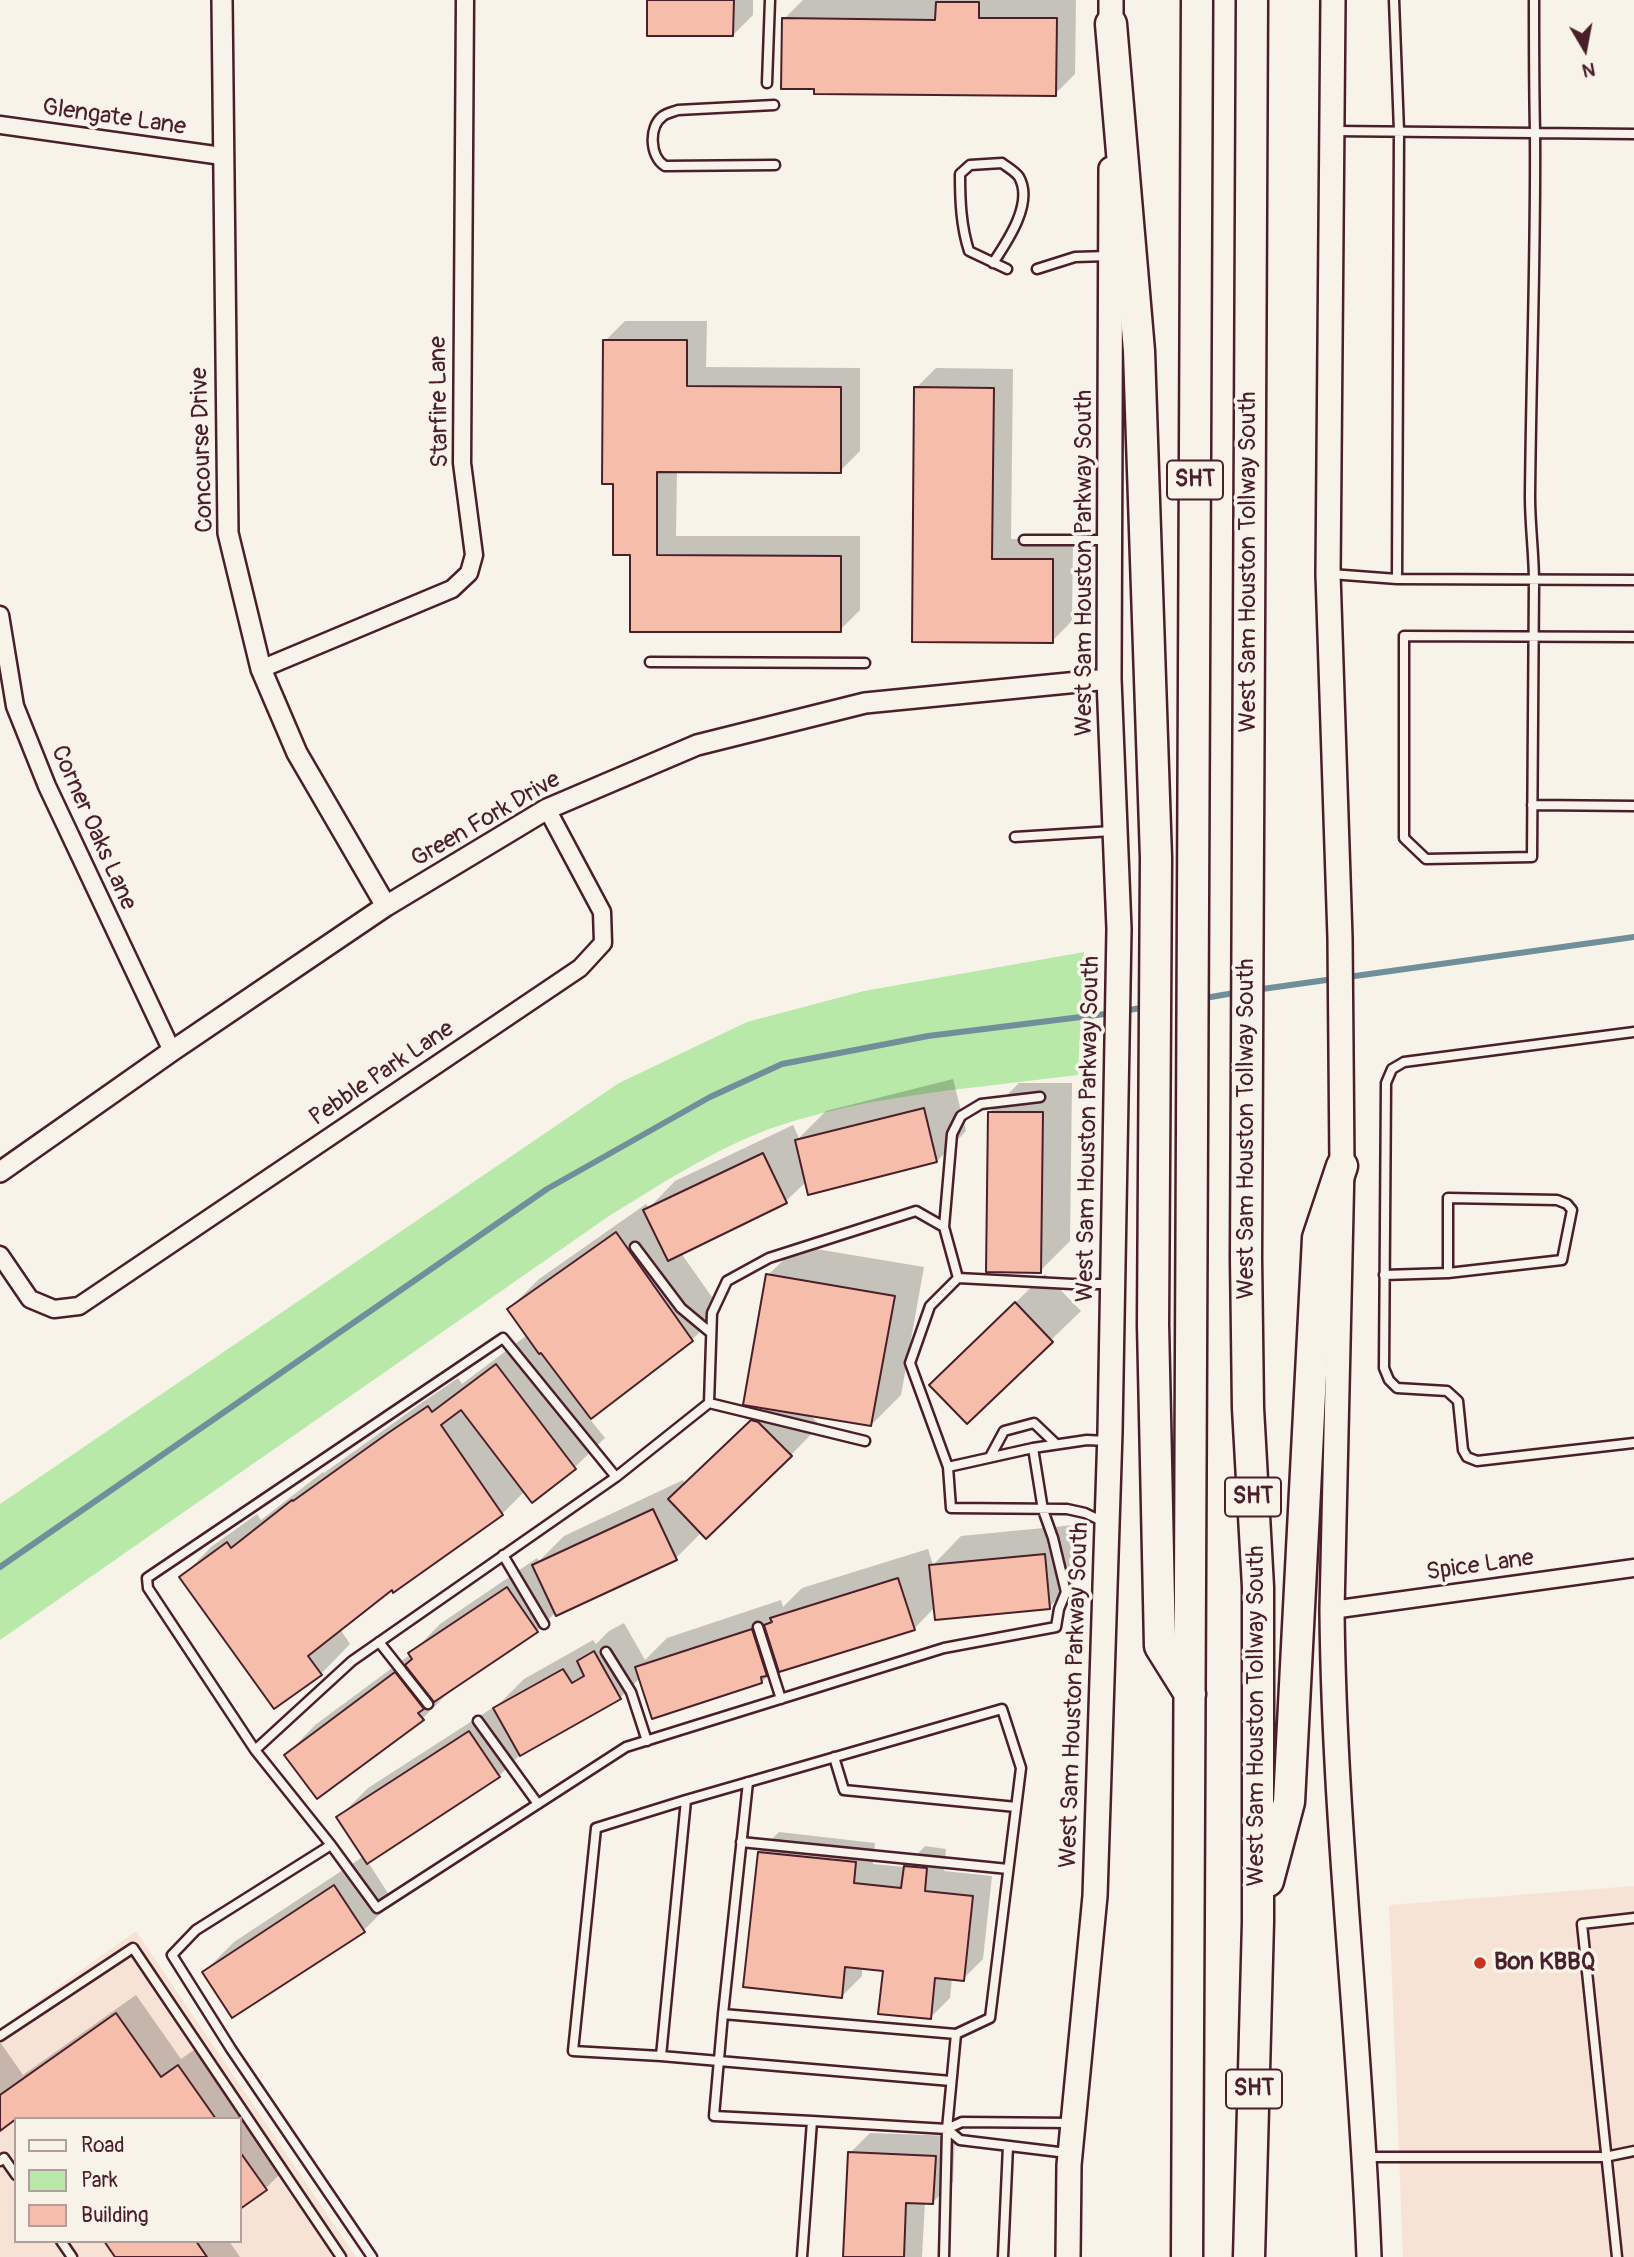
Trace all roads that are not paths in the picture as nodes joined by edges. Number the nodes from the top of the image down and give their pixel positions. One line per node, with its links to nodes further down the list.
1 (222, 0): 17 (street, Concourse Drive)
2 (465, 0): 34 (street, Starfire Lane)
3 (770, 0): 10 (lane)
4 (1197, 0): 75 (highway, SHT)
5 (1252, 0): 90 (highway, West Sam Houston Tollway South / SHT)
6 (1333, 0): 13 (main road)
7 (1394, 0): 14 (lane)
8 (1534, 0): 15 (lane)
9 (1111, 12): 19 (main road, West Sam Houston Parkway South); 75 (highway)
10 (767, 83)
11 (774, 105): 18 (lane)
12 (0, 125): 17 (street, Glengate Lane)
13 (1331, 131): 14 (lane); 25 (main road)
14 (1399, 131): 15 (lane); 26 (lane)
15 (1535, 133): 16 (lane); 27 (lane)
16 (1634, 134)
17 (222, 156): 34 (street, Concourse Drive)
18 (775, 165)
19 (1111, 256): 22 (lane); 24 (main road, West Sam Houston Parkway South)
20 (993, 263): 20 (lane); 21 (lane)
21 (1007, 269)
22 (1037, 269)
23 (1024, 540): 24 (lane)
24 (1109, 540): 35 (main road, West Sam Houston Parkway South)
25 (1328, 574): 26 (lane); 47 (main road)
26 (1397, 579): 27 (lane)
27 (1534, 580): 28 (lane); 31 (lane)
28 (1634, 580)
29 (0, 615): 36 (street, Corner Oaks Lane)
30 (1634, 637): 31 (lane)
31 (1533, 638): 38 (lane); 38 (lane)
32 (650, 662): 33 (lane)
33 (865, 663)
34 (261, 669): 43 (street, Concourse Drive)
35 (1109, 679): 40 (street, Green Fork Drive); 41 (main road, West Sam Houston Parkway South)
36 (15, 706): 37 (street); 45 (street, Corner Oaks Lane)
37 (0, 713)
38 (1532, 805): 39 (lane)
39 (1634, 806)
40 (547, 808): 43 (street, Green Fork Drive); 51 (street, Pebble Park Lane)
41 (1115, 831): 42 (lane); 55 (main road, West Sam Houston Parkway South)
42 (1015, 837)
43 (386, 906): 45 (street, Green Fork Drive)
44 (1634, 1032): 53 (lane)
45 (172, 1051): 48 (street, Green Fork Drive)
46 (1040, 1097): 49 (lane)
47 (1342, 1166): 70 (main road); 90 (highway)
48 (0, 1172)
49 (944, 1227): 54 (lane); 56 (lane)
50 (635, 1247): 56 (lane)
51 (0, 1255)
52 (1448, 1273): 52 (lane); 53 (lane)
53 (1384, 1275): 60 (lane)
54 (958, 1278): 55 (lane); 64 (lane)
55 (1112, 1284): 59 (main road, West Sam Houston Parkway South)
56 (711, 1333): 57 (lane)
57 (709, 1403): 58 (lane); 65 (lane)
58 (865, 1441)
59 (1110, 1441): 61 (lane); 67 (main road, West Sam Houston Parkway South)
60 (1634, 1443)
61 (1056, 1444): 62 (lane); 63 (lane)
62 (1032, 1448): 63 (lane); 66 (lane)
63 (990, 1457): 64 (lane)
64 (948, 1467): 66 (lane)
65 (616, 1477): 68 (lane); 80 (lane)
66 (1043, 1510): 67 (lane); 76 (lane)
67 (1107, 1523): 98 (main road, West Sam Houston Parkway South)
68 (503, 1555): 71 (lane); 73 (lane)
69 (1634, 1568): 70 (street, Spice Lane)
70 (1332, 1610): 103 (main road)
71 (544, 1624)
72 (758, 1628): 76 (lane)
73 (379, 1642): 77 (lane); 80 (lane)
74 (606, 1652): 79 (lane)
75 (1190, 1694): 113 (highway, SHT)
76 (781, 1699): 79 (lane)
77 (428, 1704)
78 (478, 1721): 84 (lane)
79 (646, 1741): 84 (lane)
80 (255, 1751): 87 (lane)
81 (834, 1757): 82 (lane); 85 (lane); 85 (lane)
82 (748, 1782): 83 (lane); 86 (lane)
83 (686, 1800): 94 (lane); 94 (lane)
84 (538, 1804): 87 (lane)
85 (1016, 1807): 88 (lane)
86 (741, 1842): 88 (lane); 91 (lane)
87 (331, 1844): 108 (lane)
88 (1008, 1869): 92 (lane)
89 (1634, 1918): 104 (lane)
90 (1258, 1922): 114 (highway, West Sam Houston Tollway South / SHT)
91 (723, 2014): 92 (lane); 95 (lane)
92 (956, 2034): 96 (lane)
93 (0, 2036): 107 (lane)
94 (661, 2056): 95 (lane)
95 (719, 2060): 96 (lane); 97 (lane)
96 (951, 2081): 99 (lane)
97 (813, 2122): 99 (lane); 109 (lane)
98 (1073, 2123): 99 (lane); 102 (main road, West Sam Houston Parkway South)
99 (947, 2129): 100 (lane); 110 (lane)
100 (1008, 2146): 102 (lane); 111 (lane)
101 (1634, 2151): 104 (lane)
102 (1070, 2153): 112 (main road, West Sam Houston Parkway South)
103 (1366, 2157): 104 (lane); 115 (main road)
104 (1605, 2157): 116 (lane)
105 (0, 2161): 106 (lane)
106 (14, 2172)
107 (341, 2257)
108 (372, 2257)
109 (802, 2257)
110 (944, 2257)
111 (1003, 2257)
112 (1068, 2257)
113 (1187, 2257)
114 (1249, 2257)
115 (1370, 2257)
116 (1617, 2257)

